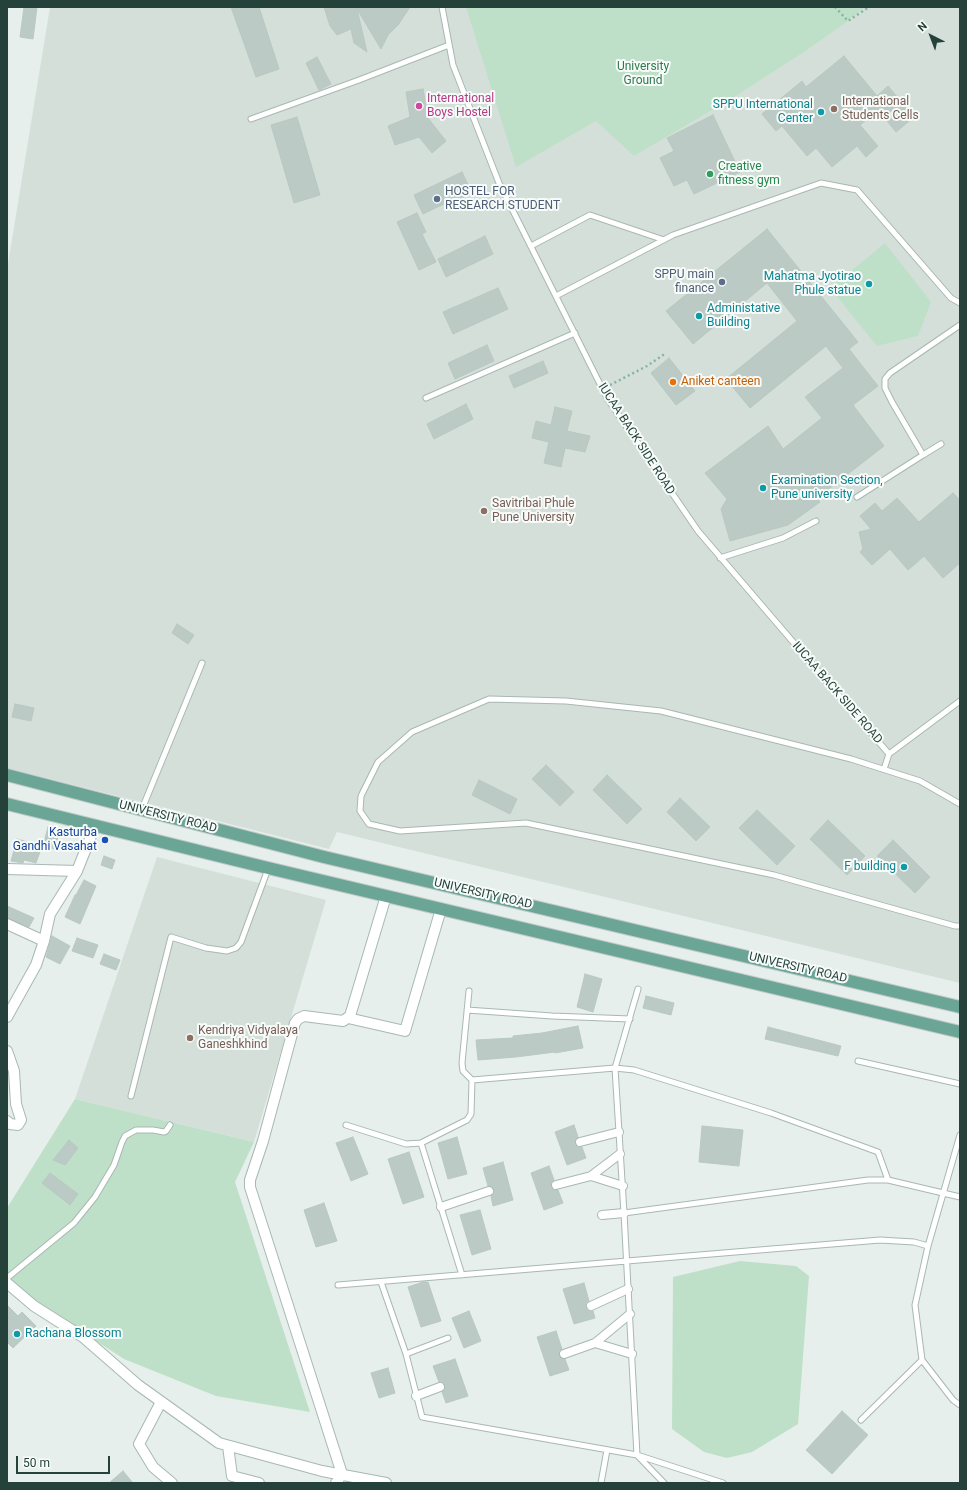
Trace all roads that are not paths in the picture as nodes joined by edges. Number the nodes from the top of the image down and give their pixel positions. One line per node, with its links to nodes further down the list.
1 (442, 7): 2 (lane, IUCAA BACK SIDE ROAD)
2 (449, 45): 3 (lane); 5 (lane, IUCAA BACK SIDE ROAD)
3 (251, 119)
4 (664, 240): 5 (lane); 6 (lane); 7 (lane)
5 (531, 246): 6 (lane, IUCAA BACK SIDE ROAD)
6 (556, 296): 9 (lane, IUCAA BACK SIDE ROAD)
7 (960, 303)
8 (960, 325): 12 (lane)
9 (575, 334): 10 (lane); 15 (lane, IUCAA BACK SIDE ROAD)
10 (426, 398)
11 (941, 444): 12 (lane)
12 (923, 455): 13 (lane)
13 (857, 497)
14 (816, 521): 15 (lane)
15 (720, 558): 18 (lane, IUCAA BACK SIDE ROAD)
16 (202, 663): 23 (lane)
17 (960, 701): 18 (lane)
18 (889, 754): 19 (lane)
19 (884, 769): 22 (lane); 31 (lane)
20 (7, 775): 23 (main road, UNIVERSITY ROAD)
21 (7, 804): 24 (main road, UNIVERSITY ROAD)
22 (960, 804)
23 (142, 810): 35 (main road, UNIVERSITY ROAD)
24 (95, 826): 25 (main road, UNIVERSITY ROAD); 27 (street)
25 (268, 868): 28 (main road, UNIVERSITY ROAD); 46 (lane)
26 (7, 869): 27 (street)
27 (77, 871): 32 (street)
28 (386, 896): 29 (main road, UNIVERSITY ROAD); 38 (street)
29 (441, 909): 38 (street); 40 (main road, UNIVERSITY ROAD)
30 (7, 924): 32 (street)
31 (960, 926)
32 (44, 941): 37 (street)
33 (638, 989): 39 (lane)
34 (469, 991): 36 (lane)
35 (960, 1007)
36 (467, 1010): 39 (lane); 44 (lane)
37 (7, 1017)
38 (348, 1018): 89 (street)
39 (630, 1019): 43 (lane)
40 (960, 1032)
41 (7, 1051): 47 (street)
42 (858, 1061): 45 (lane)
43 (615, 1068): 44 (lane); 50 (lane); 56 (lane)
44 (472, 1080): 53 (lane)
45 (960, 1084)
46 (131, 1096)
47 (7, 1121)
48 (170, 1125): 68 (lane)
49 (346, 1126): 53 (lane)
50 (619, 1132): 52 (street); 54 (lane)
51 (960, 1135): 60 (lane)
52 (580, 1142)
53 (421, 1143): 62 (lane)
54 (620, 1154): 55 (street); 58 (lane)
55 (591, 1176): 57 (street); 58 (street)
56 (888, 1180): 60 (lane); 63 (lane)
57 (556, 1185)
58 (622, 1186): 63 (lane)
59 (489, 1192): 62 (street)
60 (943, 1194): 61 (lane); 65 (lane)
61 (960, 1197)
62 (441, 1208): 67 (lane)
63 (624, 1213): 64 (street); 66 (lane)
64 (602, 1215)
65 (928, 1246): 66 (lane); 80 (lane)
66 (627, 1261): 67 (lane); 72 (lane)
67 (462, 1275): 69 (lane)
68 (7, 1278)
69 (381, 1282): 71 (lane); 77 (lane)
70 (7, 1283): 83 (street)
71 (338, 1285)
72 (628, 1290): 73 (street); 74 (lane)
73 (591, 1306)
74 (630, 1314): 76 (street); 79 (lane)
75 (448, 1338): 77 (lane)
76 (595, 1343): 78 (street); 79 (street)
77 (406, 1354): 82 (lane)
78 (564, 1354)
79 (632, 1354): 88 (lane)
80 (922, 1360): 84 (lane); 85 (lane)
81 (440, 1387): 82 (street)
82 (416, 1396): 87 (lane)
83 (161, 1402): 86 (street); 90 (street)
84 (960, 1405)
85 (862, 1420)
86 (228, 1446): 89 (street); 91 (street)
87 (607, 1450): 88 (lane); 94 (lane)
88 (637, 1455): 95 (lane); 96 (lane)
89 (342, 1474): 92 (street); 93 (street)
90 (172, 1483)
91 (259, 1483)
92 (336, 1483)
93 (386, 1483)
94 (601, 1483)
95 (664, 1483)
96 (723, 1483)

